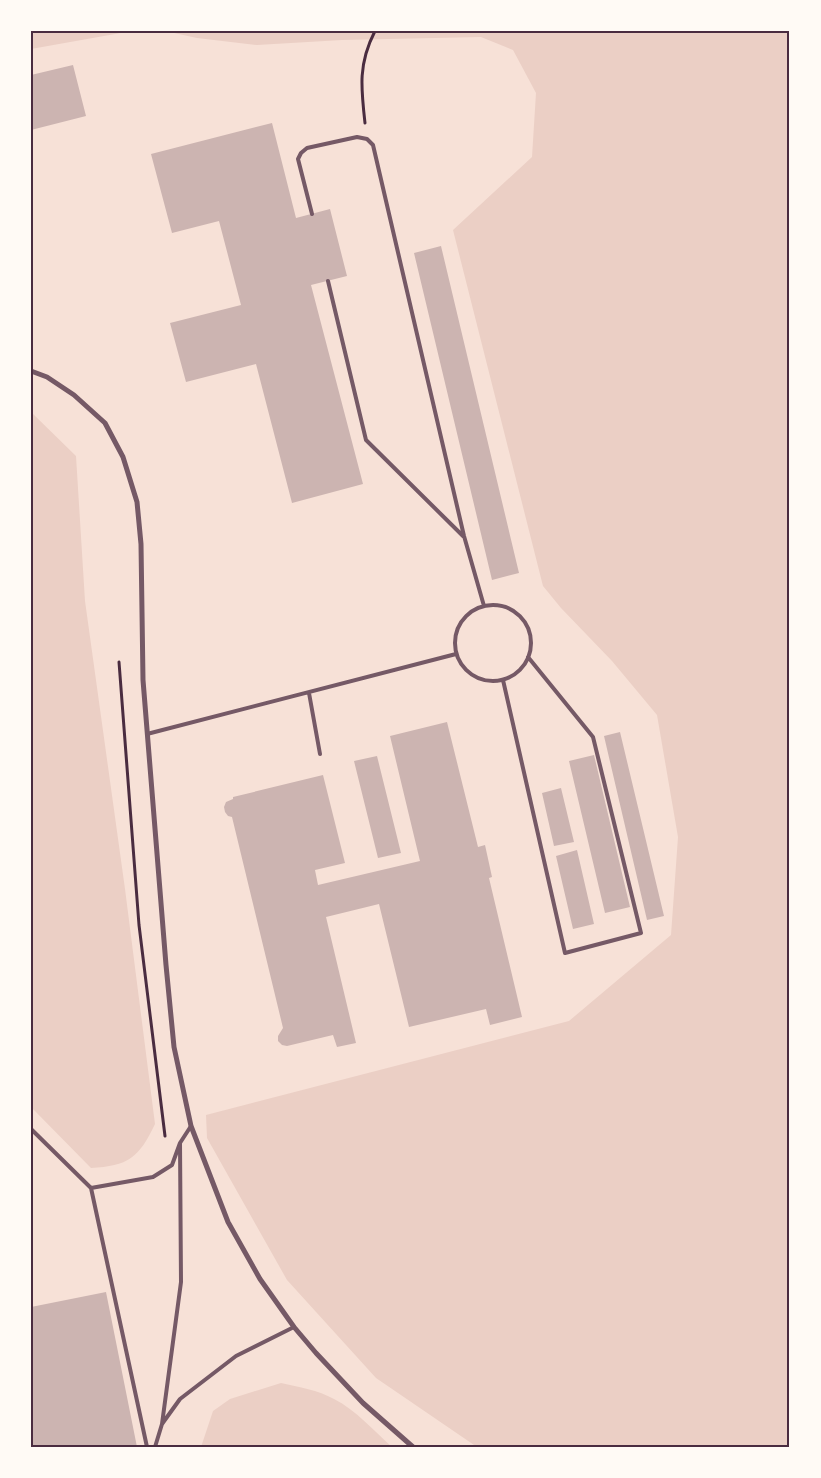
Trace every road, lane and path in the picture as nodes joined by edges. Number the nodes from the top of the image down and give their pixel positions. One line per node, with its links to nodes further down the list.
1 (375, 31): 2 (path)
2 (367, 139): 3 (lane); 6 (lane)
3 (312, 214)
4 (328, 281): 6 (lane)
5 (31, 371): 13 (street)
6 (464, 536): 7 (lane)
7 (484, 606): 8 (lane); 9 (lane)
8 (456, 654): 11 (lane); 12 (lane)
9 (528, 657): 11 (lane); 11 (lane)
10 (119, 662): 17 (path)
11 (502, 680)
12 (308, 693): 13 (lane); 14 (lane)
13 (146, 734): 15 (street)
14 (320, 754)
15 (191, 1126): 18 (lane); 20 (street)
16 (31, 1129): 19 (lane)
17 (165, 1139)
18 (180, 1143): 19 (lane); 21 (lane)
19 (91, 1188): 22 (lane)
20 (294, 1327): 21 (lane); 24 (street)
21 (162, 1424): 23 (lane)
22 (147, 1447)
23 (155, 1447)
24 (413, 1447)

